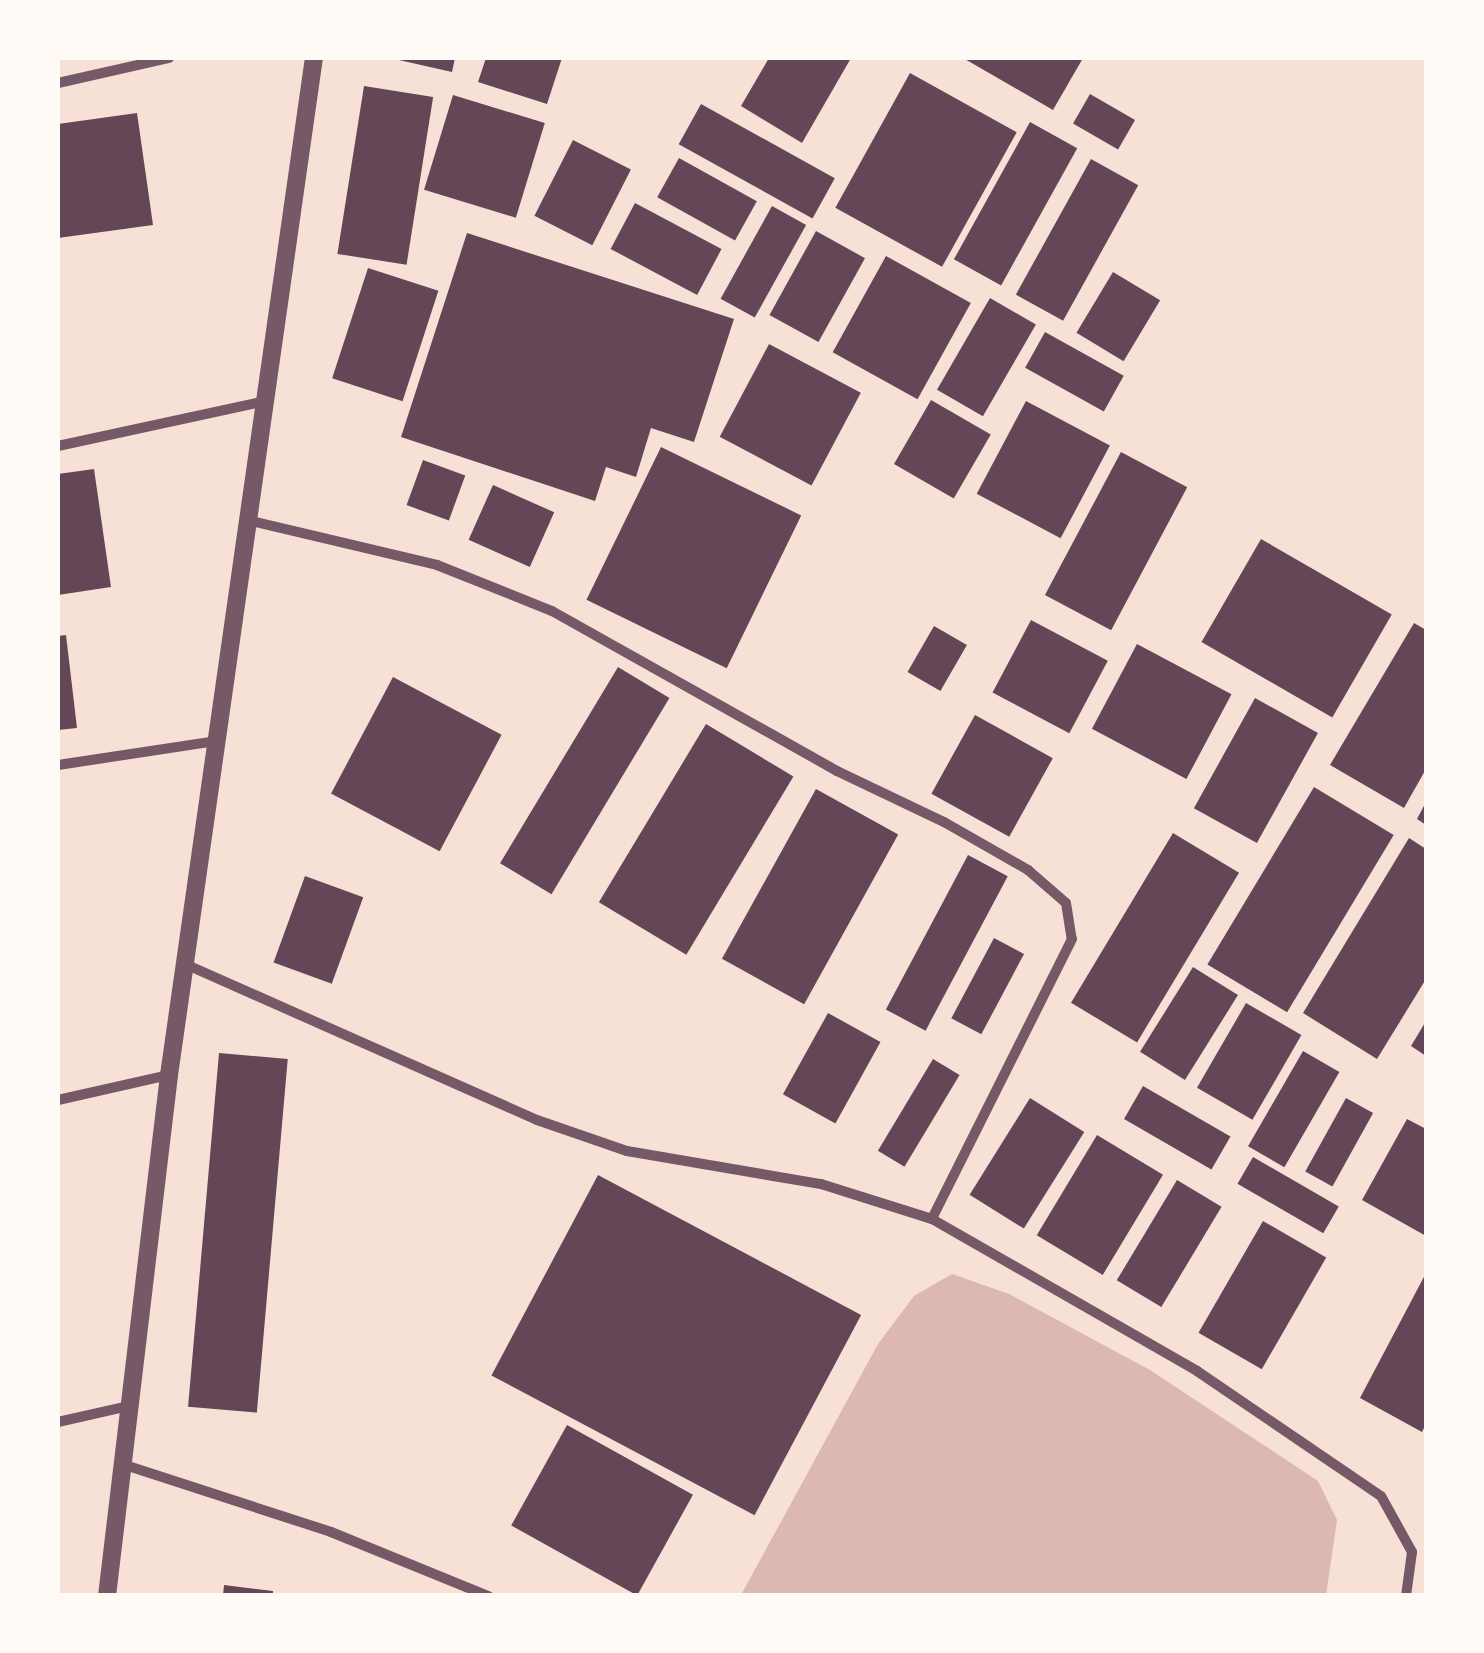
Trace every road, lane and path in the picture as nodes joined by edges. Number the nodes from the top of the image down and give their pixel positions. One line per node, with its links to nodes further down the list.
1 (170, 58): 3 (street)
2 (314, 58): 4 (street)
3 (58, 83)
4 (270, 401): 5 (street); 6 (street)
5 (58, 446)
6 (250, 521): 7 (street); 12 (street)
7 (217, 741): 8 (street); 9 (street)
8 (58, 765)
9 (185, 964): 10 (street); 12 (street)
10 (168, 1076): 11 (street); 13 (street)
11 (58, 1100)
12 (932, 1219): 18 (street)
13 (129, 1406): 14 (street); 15 (street)
14 (58, 1422)
15 (122, 1464): 16 (street); 17 (street)
16 (107, 1596)
17 (488, 1596)
18 (1406, 1596)

